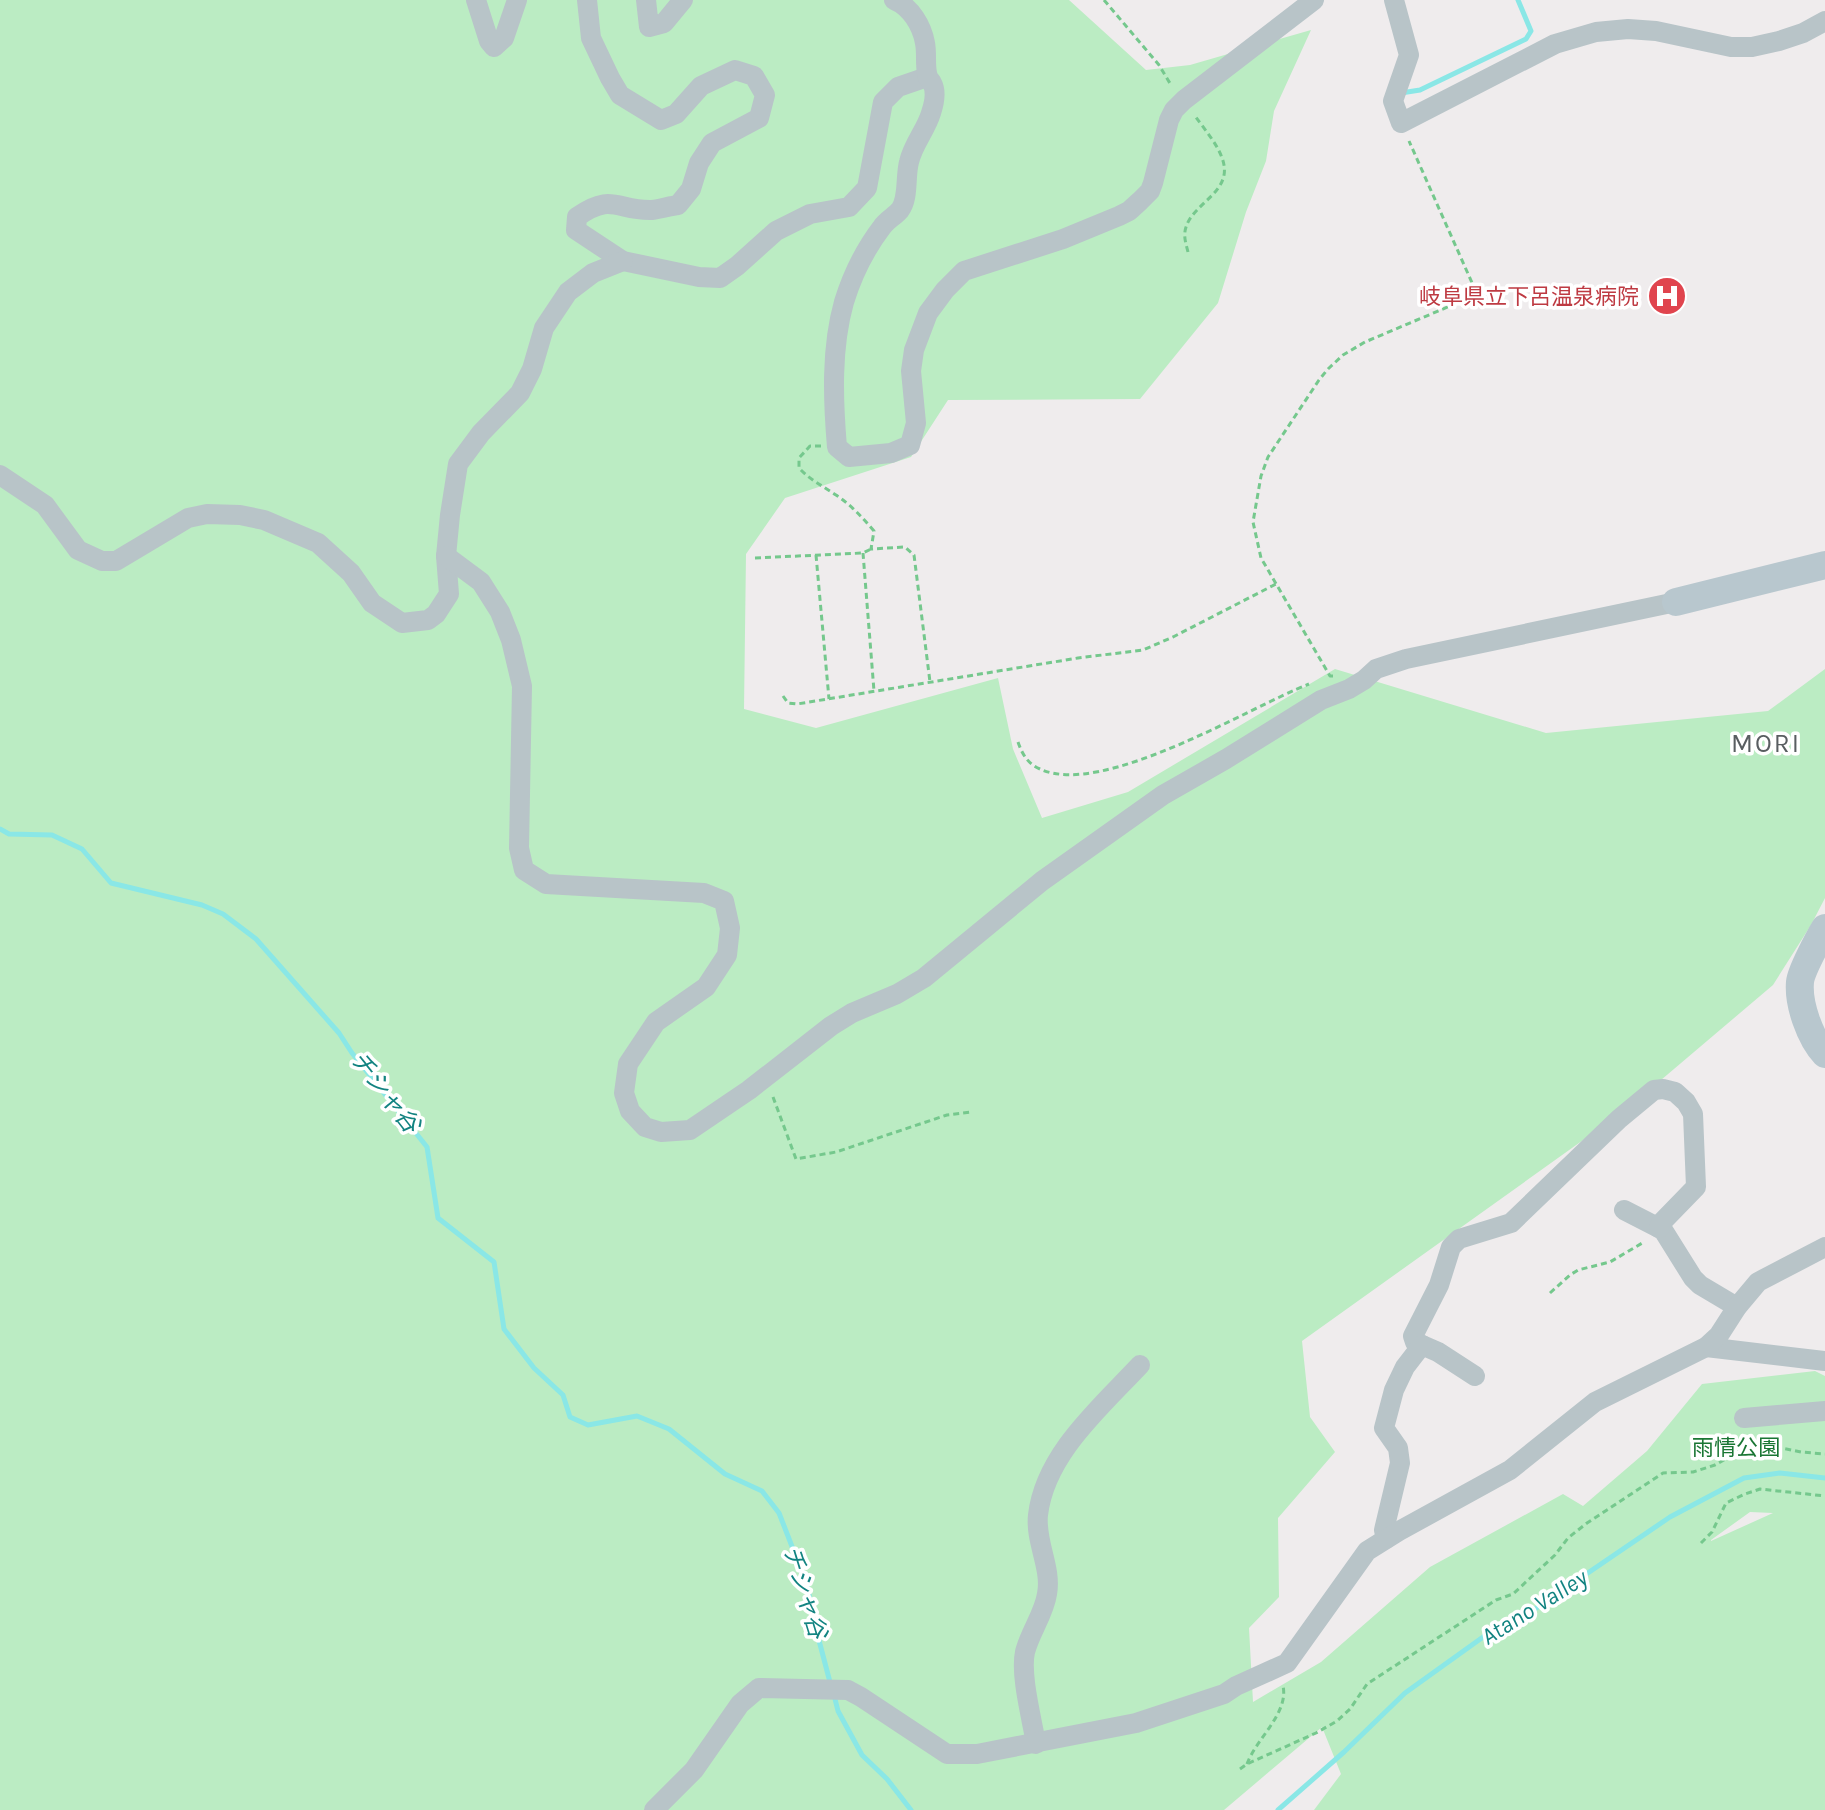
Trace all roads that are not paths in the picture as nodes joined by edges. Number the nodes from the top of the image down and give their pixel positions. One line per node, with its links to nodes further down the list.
1 (476, 0): 2 (street)
2 (517, 0)
3 (646, 0): 4 (street)
4 (683, 0)
5 (894, 0): 10 (street)
6 (1314, 0): 10 (street)
7 (1394, 0): 9 (street)
8 (590, 4): 11 (street)
9 (1825, 21)
10 (927, 77): 11 (street)
11 (623, 261): 13 (street)
12 (0, 475): 13 (street)
13 (446, 556): 15 (street)
14 (1825, 565): 15 (street)
15 (1676, 602)
16 (1825, 928): 17 (street)
17 (1825, 1054)
18 (1624, 1210): 19 (street)
19 (1659, 1228): 21 (street); 22 (street)
20 (1825, 1247): 21 (street)
21 (1737, 1307): 23 (street)
22 (1422, 1345): 26 (street); 29 (street)
23 (1706, 1347): 24 (street); 29 (street)
24 (1825, 1361)
25 (1140, 1365): 30 (street)
26 (1475, 1376)
27 (1825, 1411): 28 (street)
28 (1744, 1418)
29 (1386, 1539): 30 (street)
30 (1036, 1744): 31 (street)
31 (654, 1810)

